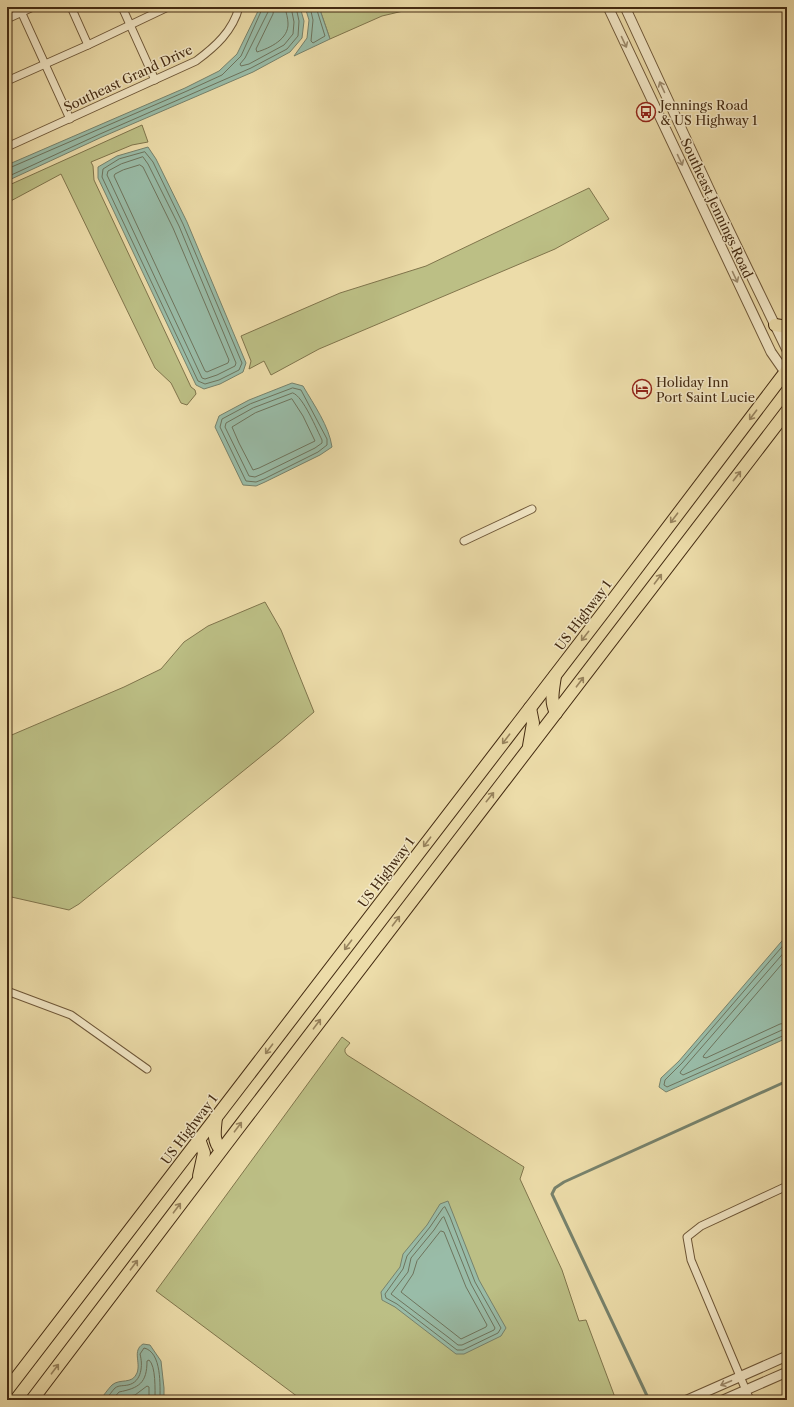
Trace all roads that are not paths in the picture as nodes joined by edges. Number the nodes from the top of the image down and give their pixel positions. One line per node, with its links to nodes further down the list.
1 (33, 7): 8 (street)
2 (71, 7): 11 (street)
3 (122, 7): 10 (street)
4 (168, 7): 10 (street)
5 (239, 7): 13 (street, Southeast Grand Drive)
6 (608, 7): 20 (street, Southeast Jennings Road, one-way to 20)
7 (625, 7): 17 (street, Southeast Jennings Road, one-way to 7)
8 (20, 10): 9 (street); 12 (street)
9 (7, 19)
10 (130, 25): 11 (street); 13 (street)
11 (88, 45): 12 (street)
12 (45, 64): 14 (street); 15 (street)
13 (155, 80): 15 (street, Southeast Grand Drive)
14 (7, 81)
15 (70, 119): 16 (street, Southeast Grand Drive)
16 (7, 147)
17 (775, 325): 18 (main road); 19 (street, Southeast Jennings Road)
18 (787, 327)
19 (787, 350)
20 (786, 372): 24 (main road, US Highway 1, one-way to 24)
21 (787, 411): 26 (main road, one-way to 21)
22 (532, 509): 23 (street)
23 (464, 541)
24 (555, 675): 25 (main road, US Highway 1); 26 (main road)
25 (530, 708): 27 (main road); 30 (main road, US Highway 1, one-way to 30)
26 (556, 713): 27 (main road)
27 (529, 747): 32 (main road, one-way to 27)
28 (7, 991): 29 (street)
29 (147, 1069)
30 (216, 1117): 31 (main road, US Highway 1); 32 (main road)
31 (199, 1139): 33 (main road); 38 (main road, US Highway 1)
32 (220, 1150): 33 (main road)
33 (198, 1181): 40 (main road, one-way to 33)
34 (787, 1186): 37 (street)
35 (787, 1356): 37 (street)
36 (787, 1372): 39 (street)
37 (740, 1377): 39 (street); 41 (street, one-way to 41)
38 (7, 1390)
39 (746, 1390): 42 (street); 43 (street)
40 (32, 1400)
41 (687, 1400)
42 (723, 1400)
43 (750, 1400)

